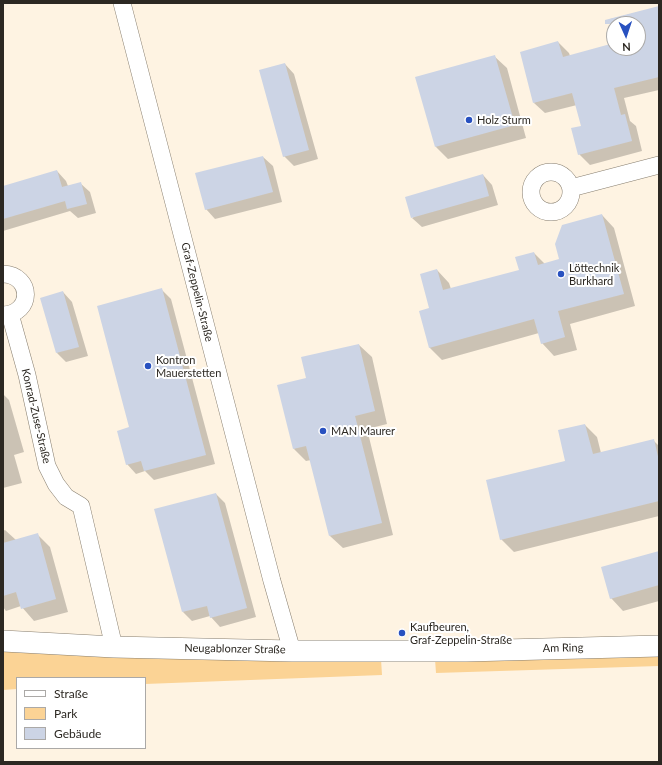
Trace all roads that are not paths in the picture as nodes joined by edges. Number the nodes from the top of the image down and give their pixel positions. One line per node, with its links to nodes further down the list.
1 (122, 3): 9 (street, Graf-Zeppelin-Straße)
2 (659, 165): 3 (street)
3 (571, 188)
4 (3, 274): 5 (street, Konrad-Zuse-Straße)
5 (7, 315): 8 (street, Konrad-Zuse-Straße)
6 (3, 641): 8 (street, Neugablonzer Straße)
7 (659, 646): 10 (street, Am Ring)
8 (114, 647): 9 (street, Neugablonzer Straße)
9 (292, 651): 10 (street, Neugablonzer Straße)
10 (466, 651)

